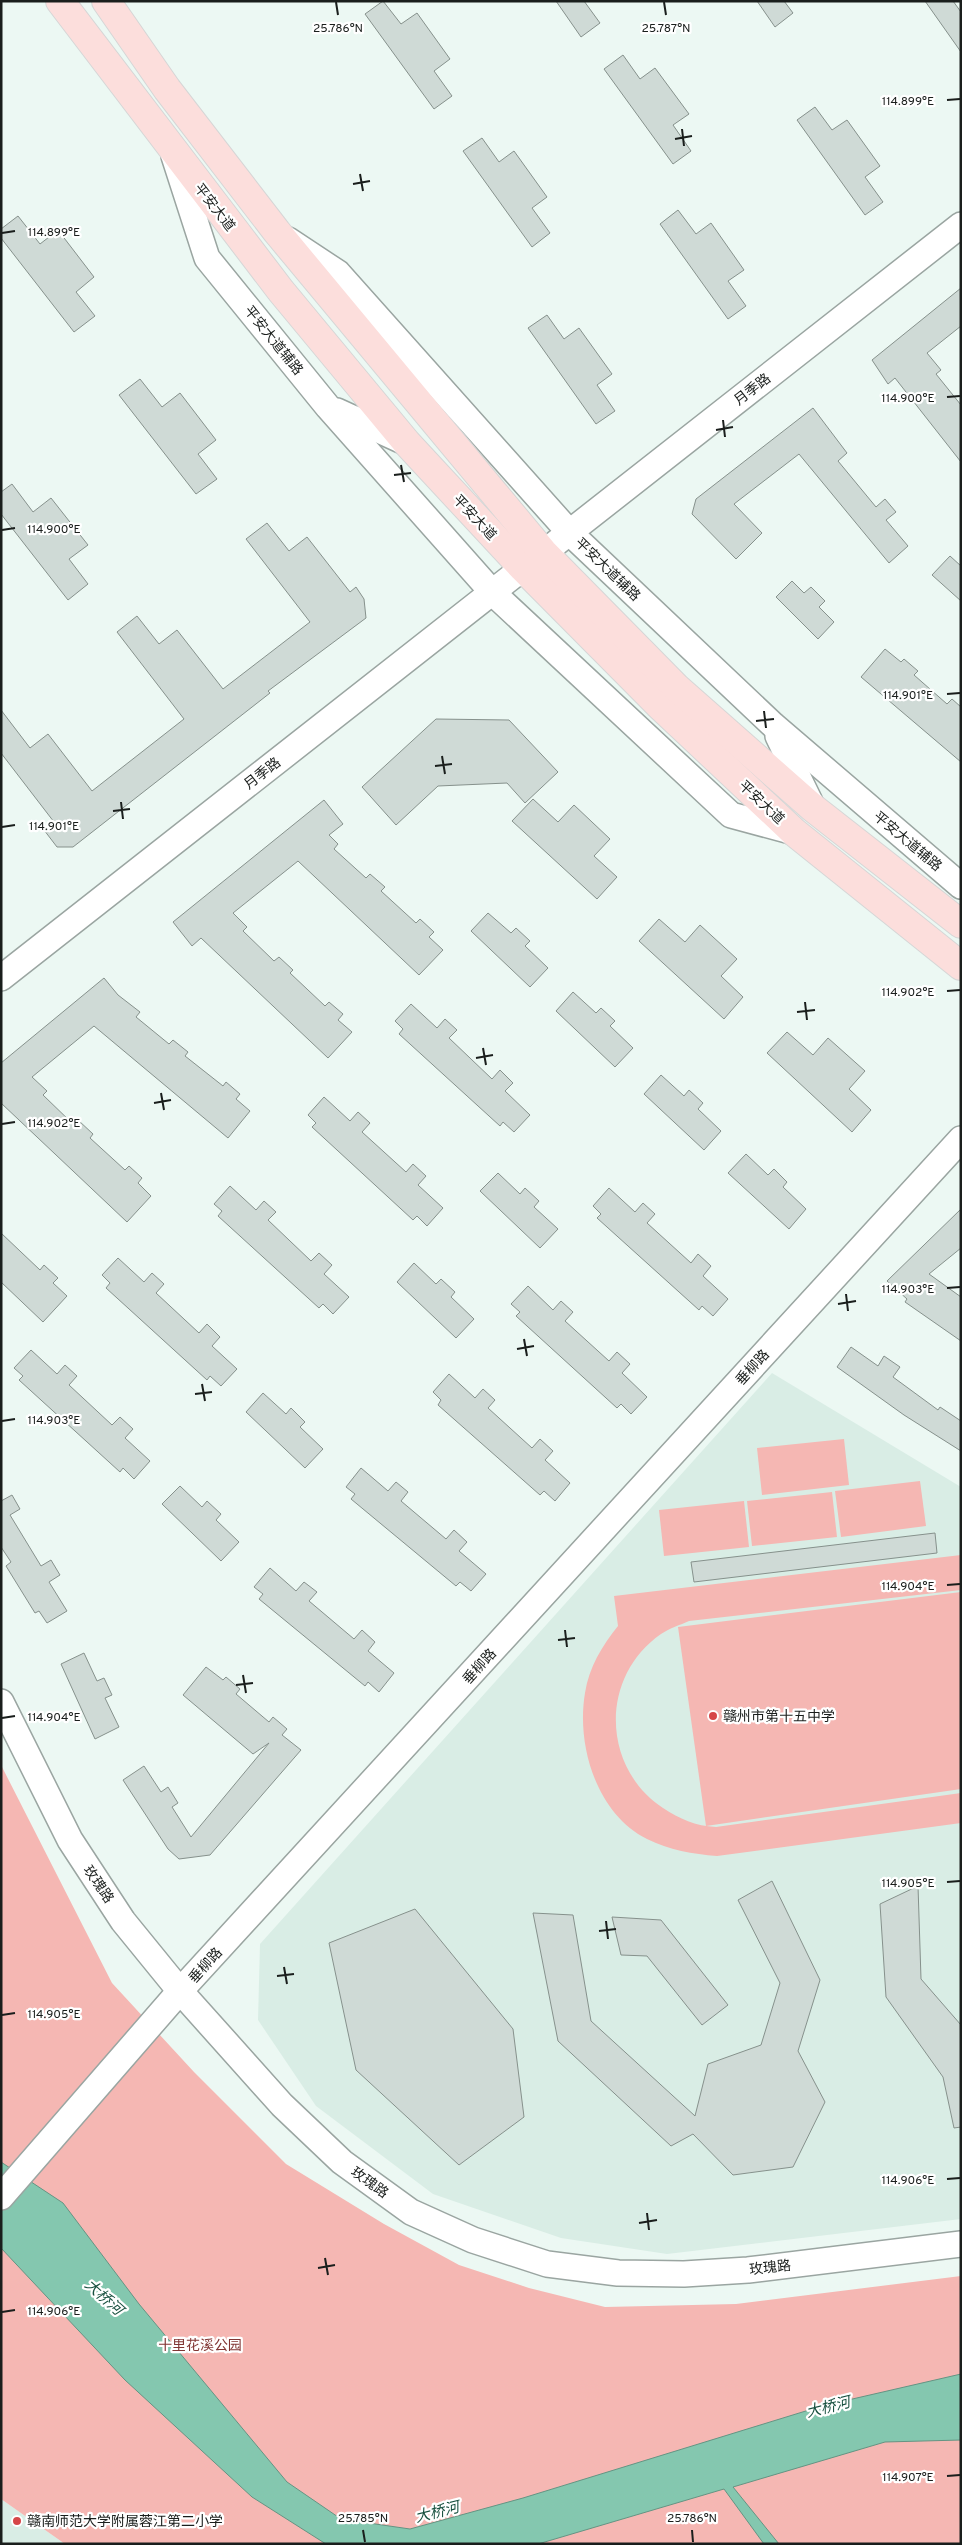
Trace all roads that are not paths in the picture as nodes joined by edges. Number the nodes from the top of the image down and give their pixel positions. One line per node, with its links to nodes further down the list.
1 (60, 1): 3 (main road, 平安大道)
2 (106, 1): 5 (main road, 平安大道)
3 (173, 153): 6 (street, 平安大道辅路); 7 (main road, 平安大道)
4 (961, 224): 8 (street, 月季路)
5 (277, 232): 8 (street, 平安大道辅路); 9 (main road, 平安大道)
6 (328, 407): 7 (street); 10 (street, 平安大道辅路)
7 (407, 443): 9 (main road, 平安大道)
8 (570, 533): 9 (street, 月季路); 11 (street, 平安大道辅路)
9 (533, 560): 10 (street, 月季路); 12 (main road, 平安大道); 13 (main road, 平安大道)
10 (493, 593): 13 (street, 平安大道辅路); 17 (street, 月季路)
11 (773, 725): 12 (street); 14 (street, 平安大道辅路)
12 (813, 808): 15 (main road, 平安大道)
13 (794, 832): 16 (main road, 平安大道)
14 (961, 886)
15 (961, 924)
16 (961, 966)
17 (1, 978)
18 (961, 1139): 20 (street, 垂柳路)
19 (1, 1702): 20 (street, 玫瑰路)
20 (180, 1992): 21 (street, 垂柳路); 22 (street, 玫瑰路)
21 (1, 2196)
22 (961, 2244)

